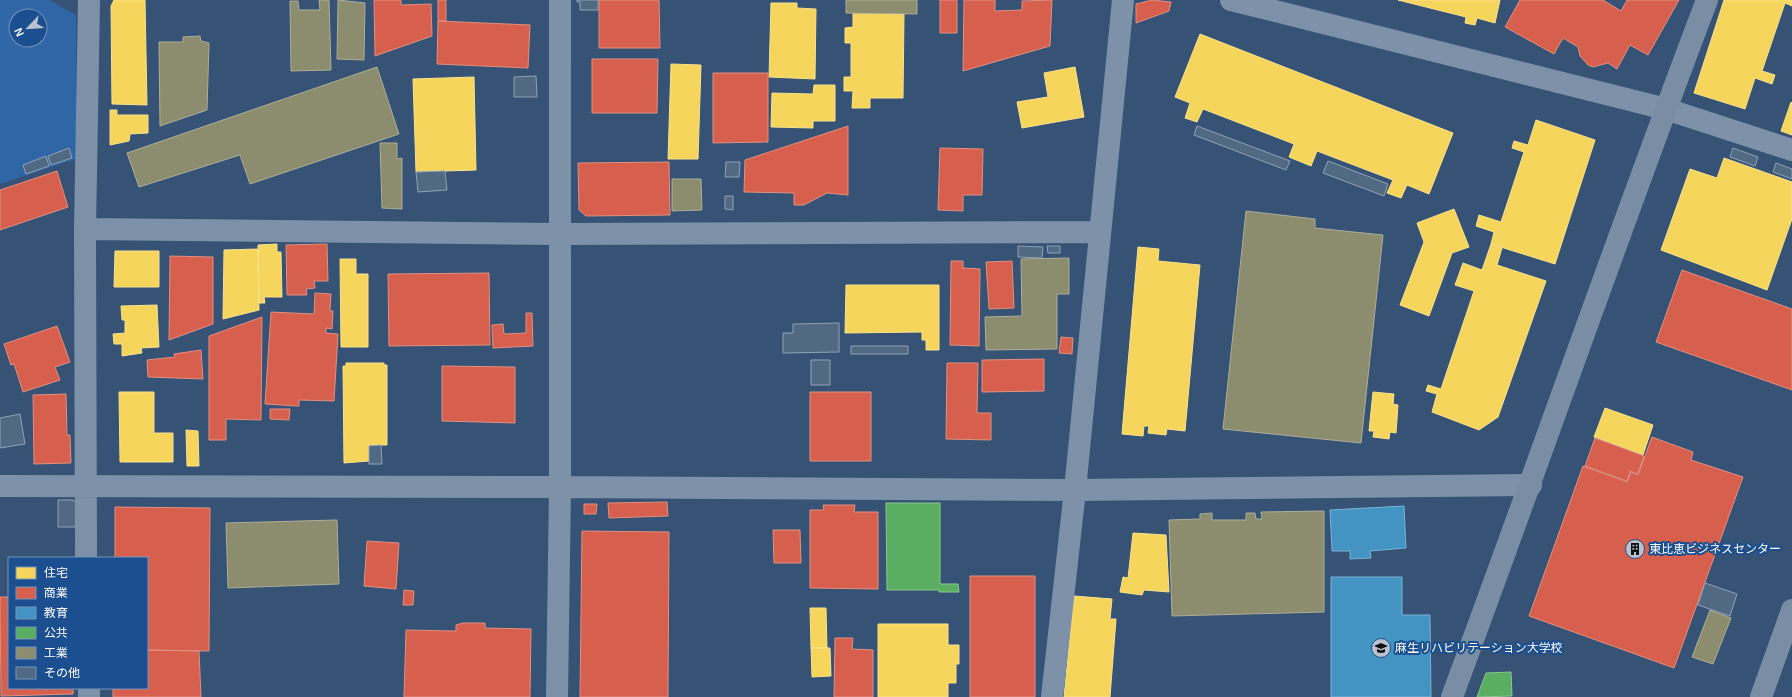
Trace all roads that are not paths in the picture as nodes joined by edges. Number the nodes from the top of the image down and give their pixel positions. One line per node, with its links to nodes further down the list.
1 (89, 0): 8 (street)
2 (560, 0): 10 (street)
3 (1123, 0): 9 (street)
4 (1231, 0): 6 (street)
5 (1707, 0): 6 (street)
6 (1666, 109): 7 (street); 11 (street)
7 (1792, 150)
8 (85, 229): 10 (street); 13 (street)
9 (1100, 232): 10 (street); 15 (street)
10 (560, 234): 14 (street)
11 (1531, 485): 15 (street); 20 (street)
12 (0, 486): 13 (street)
13 (85, 486): 14 (street); 16 (street)
14 (560, 487): 15 (street); 18 (street)
15 (1075, 490): 19 (street)
16 (86, 557)
17 (1792, 610): 21 (street)
18 (557, 697)
19 (1052, 697)
20 (1452, 697)
21 (1761, 697)

